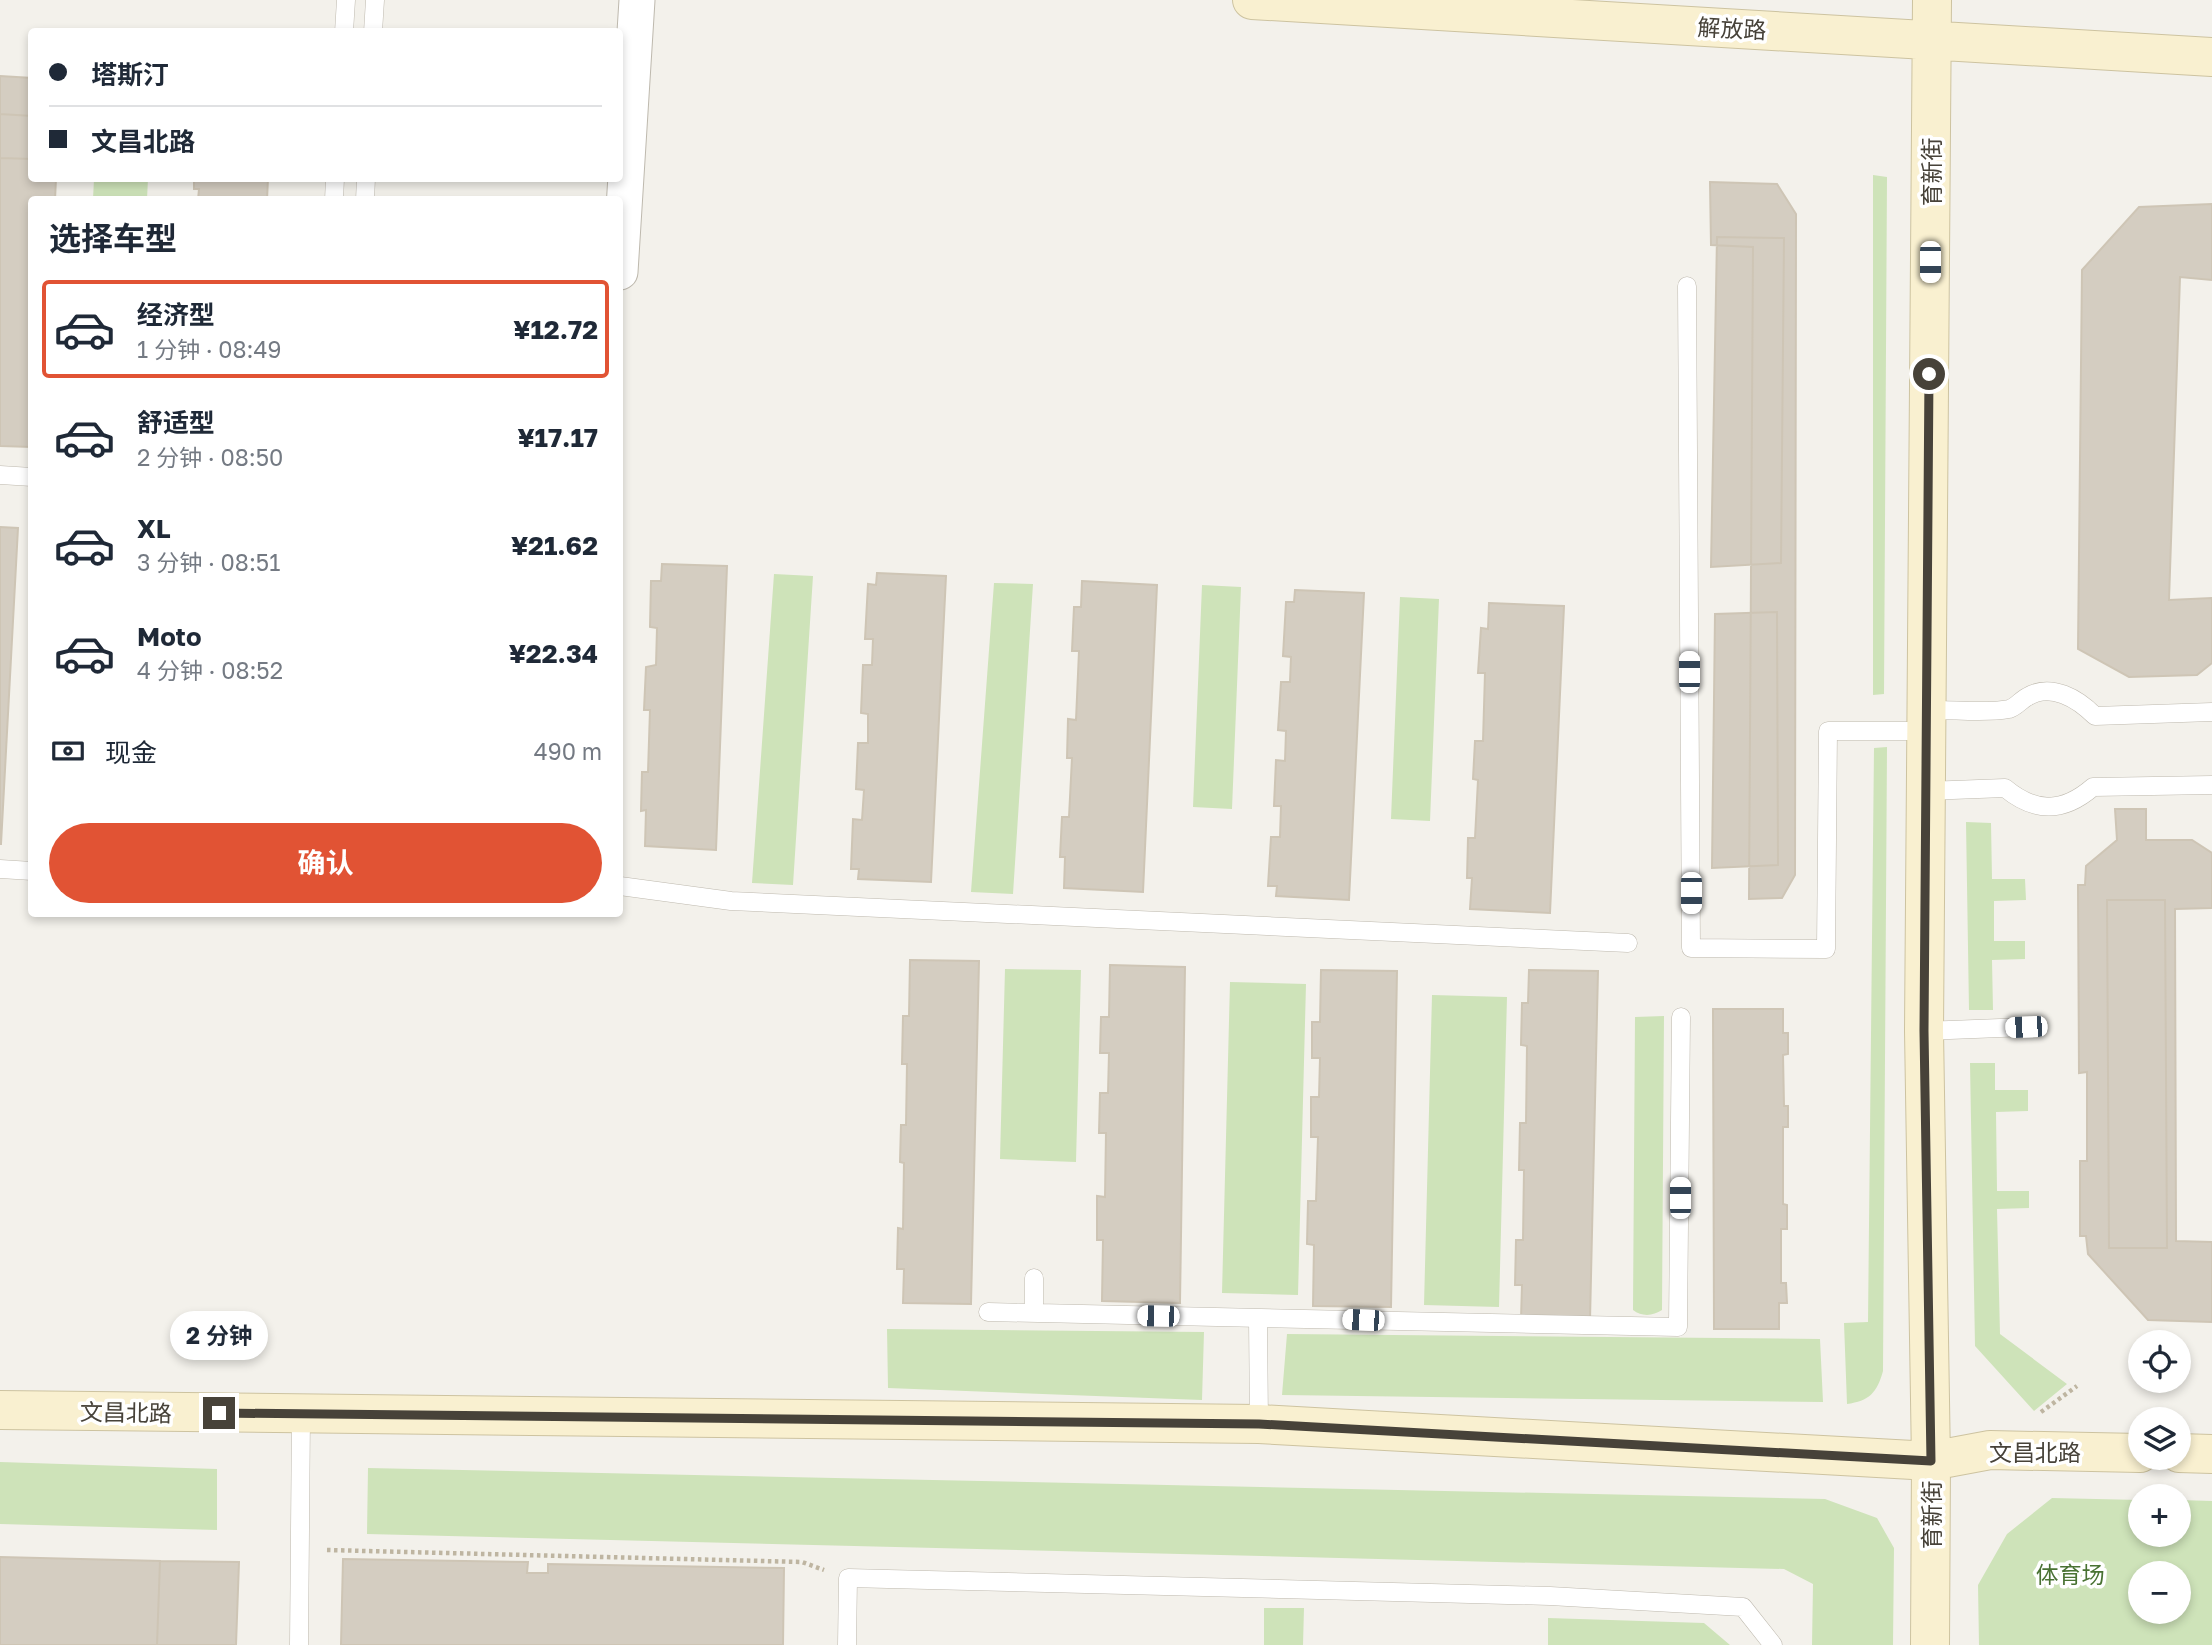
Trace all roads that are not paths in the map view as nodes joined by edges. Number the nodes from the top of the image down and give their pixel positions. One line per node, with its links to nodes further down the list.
1 (346, 0): 6 (lane)
2 (375, 0): 7 (lane)
3 (637, 0): 10 (street)
4 (1252, 0): 8 (street, 解放路)
5 (1933, 0): 8 (street, 育新街)
6 (344, 28)
7 (373, 28)
8 (1932, 39): 9 (street, 解放路); 15 (street, 育新街)
9 (2212, 57)
10 (623, 224)
11 (1687, 286): 15 (lane)
12 (0, 475): 13 (lane)
13 (28, 477)
14 (2212, 712): 15 (lane)
15 (1926, 720): 17 (street, 育新街)
16 (2212, 785): 17 (lane)
17 (1926, 790): 24 (street, 育新街)
18 (0, 869): 19 (lane)
19 (28, 871)
20 (623, 886): 21 (lane)
21 (1628, 943)
22 (1681, 1017): 28 (lane)
23 (2026, 1027): 24 (lane)
24 (1924, 1031): 35 (street, 育新街)
25 (1034, 1278): 27 (lane)
26 (988, 1312): 27 (lane)
27 (1034, 1313): 28 (lane)
28 (1258, 1318): 31 (lane)
29 (0, 1410): 30 (street, 文昌北路)
30 (301, 1415): 31 (street, 文昌北路); 36 (lane)
31 (1259, 1424): 35 (street, 文昌北路)
32 (2128, 1452): 35 (street, 文昌北路)
33 (2191, 1453): 34 (street)
34 (2212, 1454)
35 (1931, 1461): 39 (street, 育新街)
36 (299, 1645)
37 (847, 1645): 38 (lane)
38 (1773, 1645)
39 (1930, 1645)

